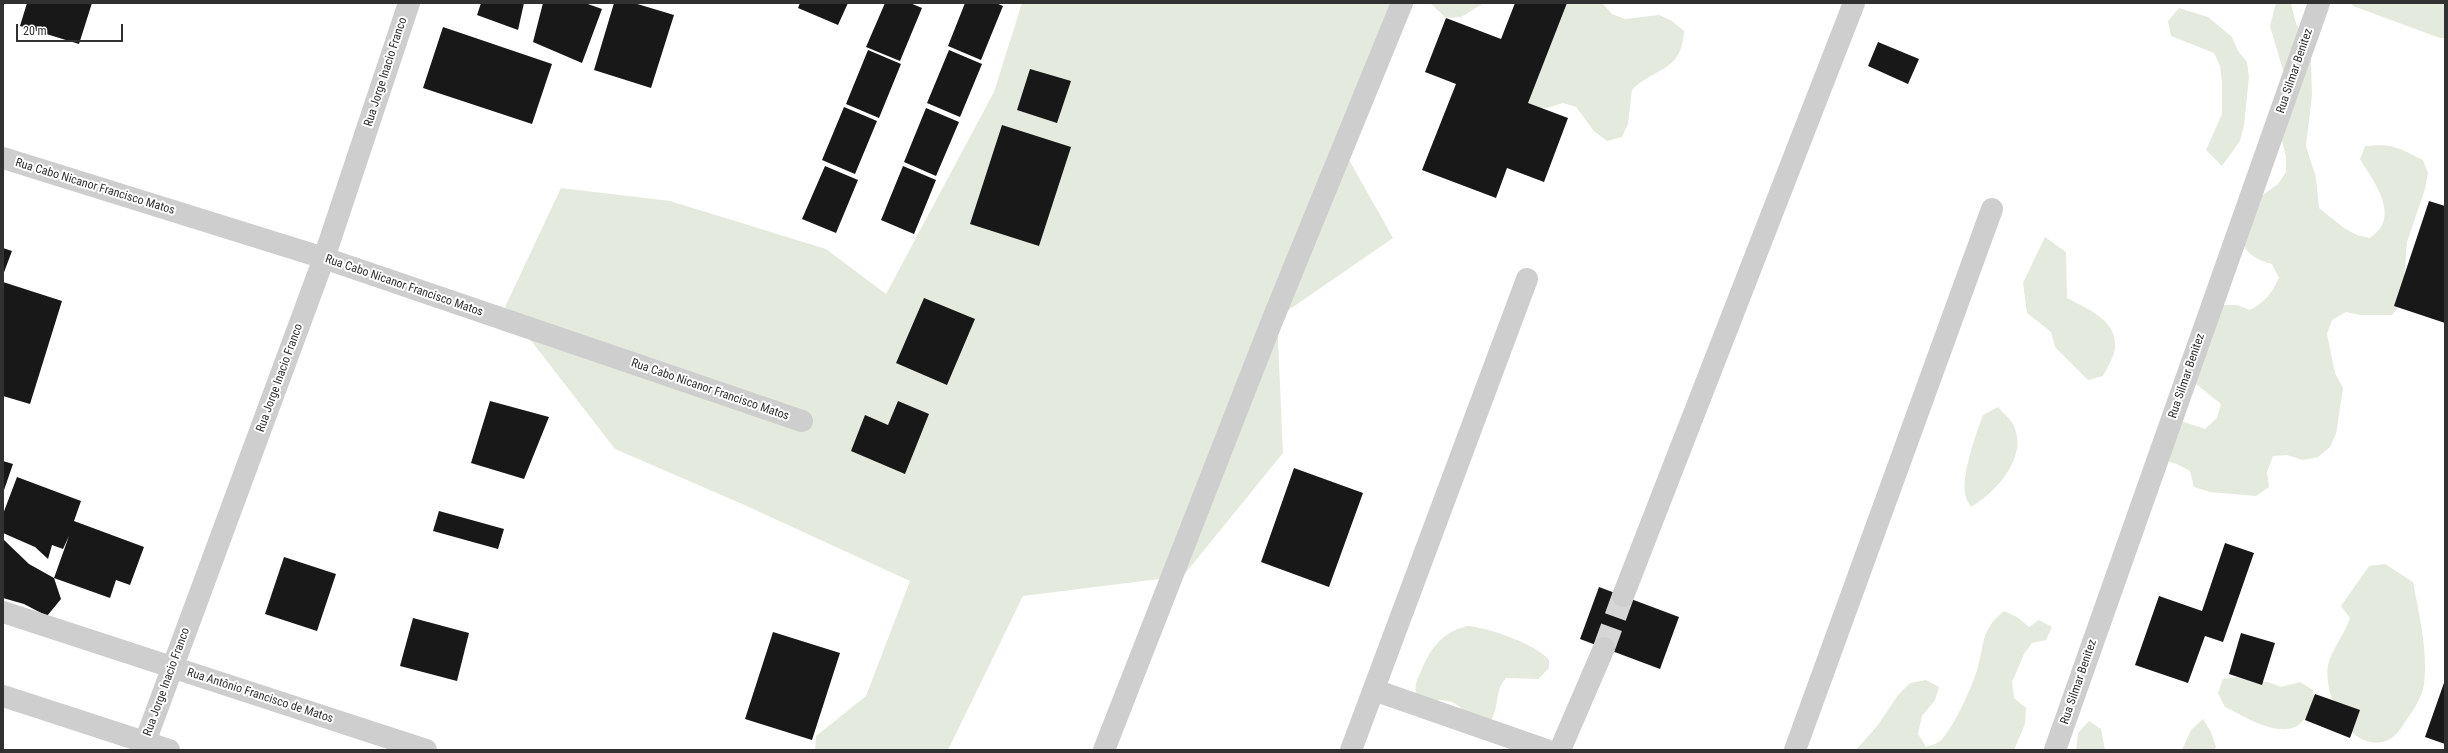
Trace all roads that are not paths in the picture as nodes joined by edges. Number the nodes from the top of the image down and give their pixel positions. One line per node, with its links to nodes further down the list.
1 (409, 3): 7 (street, Rua Jorge Inacio Franco)
2 (1402, 3): 19 (street)
3 (1854, 3): 10 (street)
4 (2319, 3): 24 (street, Rua Silmar Benitez)
5 (3, 158): 7 (street, Rua Cabo Nicanor Francisco Matos)
6 (1992, 209): 23 (street)
7 (324, 258): 9 (street, Rua Cabo Nicanor Francisco Matos); 13 (street, Rua Jorge Inacio Franco)
8 (1527, 279): 14 (street)
9 (802, 421)
10 (1624, 596)
11 (3, 612): 13 (street, Rua Antônio Francisco de Matos)
12 (1604, 648): 22 (street)
13 (172, 667): 16 (street, Rua Jorge Inacio Franco); 18 (street, Rua Antônio Francisco de Matos)
14 (1374, 690): 20 (street); 21 (street)
15 (3, 696): 16 (street)
16 (144, 746): 17 (street)
17 (169, 750)
18 (426, 750)
19 (1104, 750)
20 (1351, 750)
21 (1546, 750)
22 (1560, 750)
23 (1795, 750)
24 (2055, 750)

